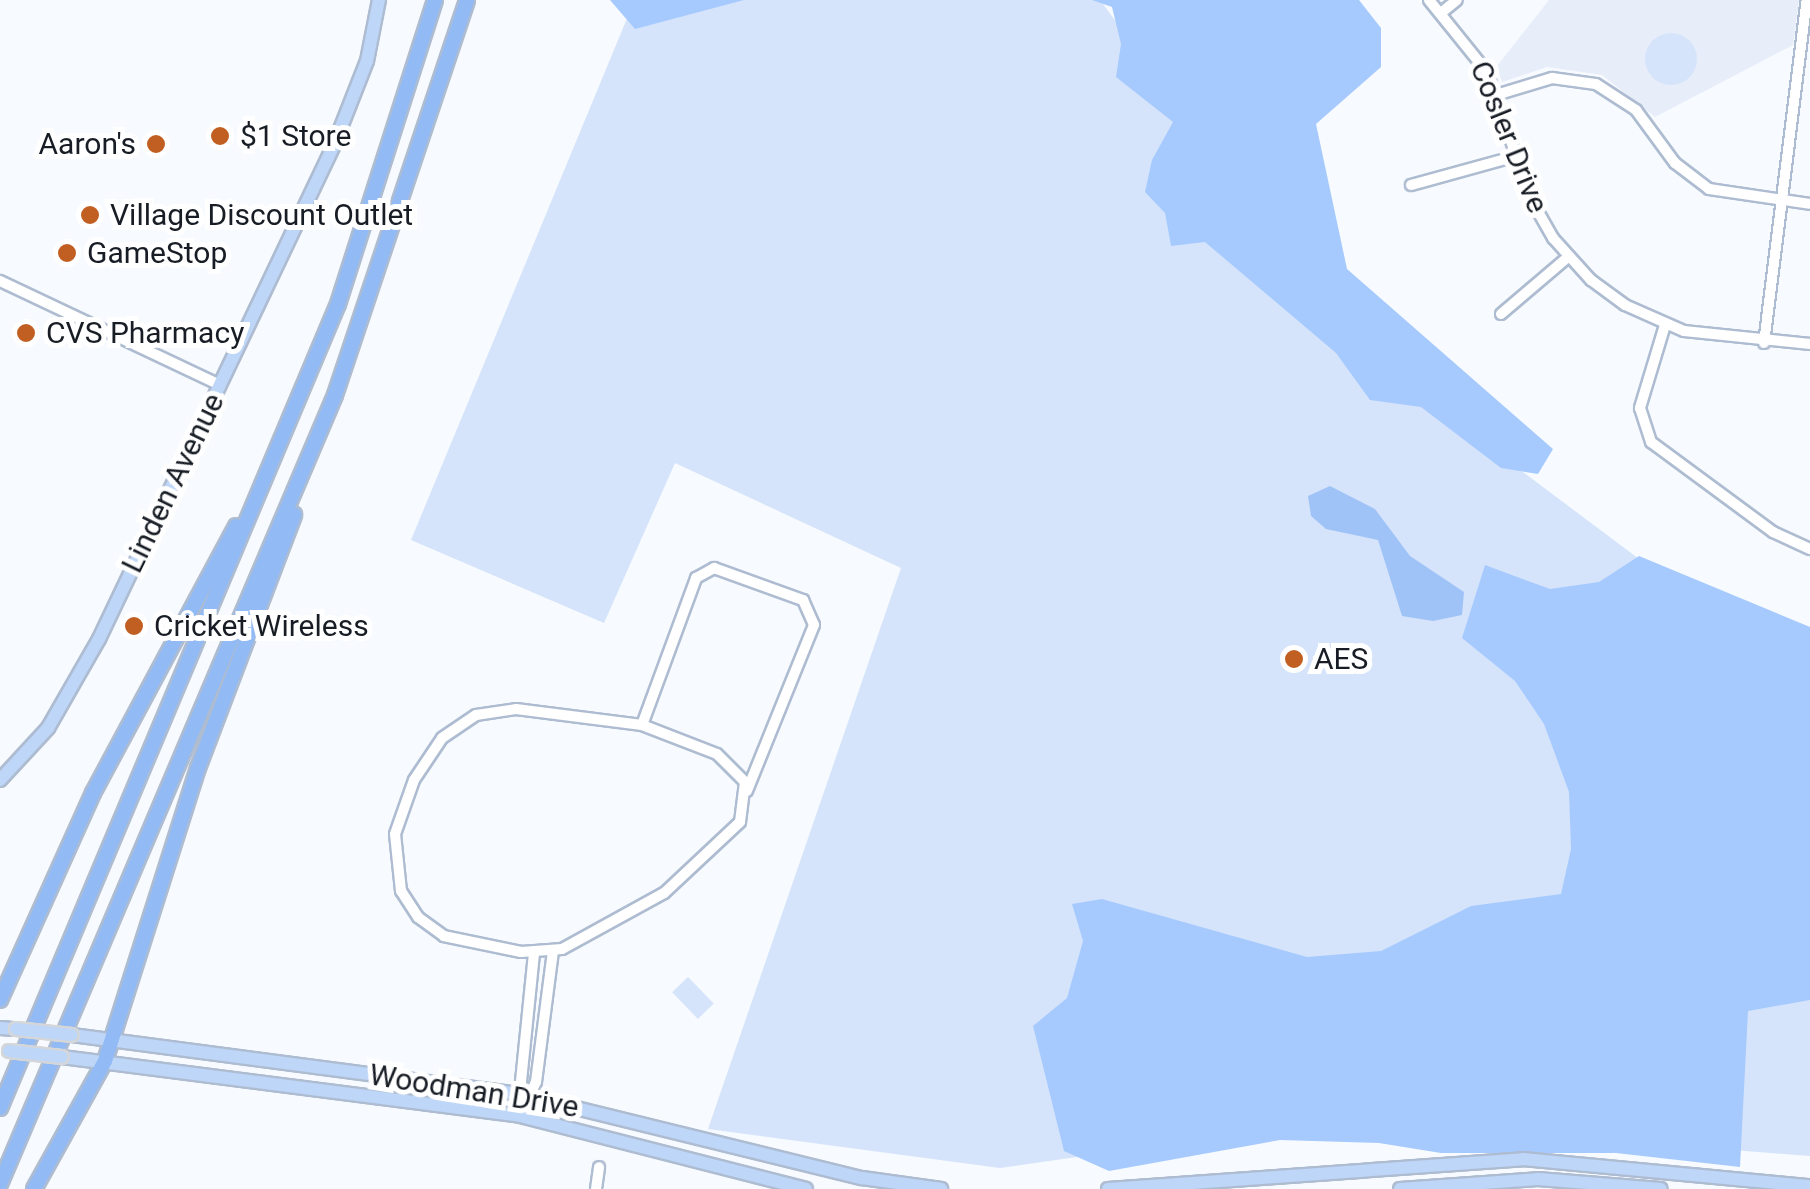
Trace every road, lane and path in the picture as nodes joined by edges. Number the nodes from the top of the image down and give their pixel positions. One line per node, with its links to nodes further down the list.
1 (378, 0): 19 (main road, Linden Avenue)
2 (435, 0): 21 (highway)
3 (467, 0): 20 (highway)
4 (1429, 0): 7 (street, Cosler Drive)
5 (1457, 0): 7 (street)
6 (1807, 0): 11 (street)
7 (1442, 12): 8 (street, Cosler Drive)
8 (1496, 95): 9 (street, Cosler Drive); 11 (street)
9 (1516, 156): 10 (street); 13 (street, Cosler Drive)
10 (1411, 185)
11 (1781, 202): 12 (street); 17 (street)
12 (1810, 204)
13 (1568, 257): 15 (street); 16 (street, Cosler Drive)
14 (0, 281): 19 (street)
15 (1501, 314)
16 (1665, 324): 17 (street, Cosler Drive); 22 (street)
17 (1764, 343): 18 (street, Cosler Drive)
18 (1810, 344)
19 (220, 385): 24 (main road, Linden Avenue)
20 (335, 395): 30 (highway); 37 (highway)
21 (266, 473): 28 (highway); 34 (highway)
22 (1810, 549)
23 (642, 724): 25 (street); 25 (street); 27 (street)
24 (0, 780)
25 (747, 792): 26 (street)
26 (553, 951): 27 (street); 33 (street)
27 (534, 953): 33 (street)
28 (0, 1000)
29 (0, 1028): 30 (main road, Woodman Drive, bridge)
30 (110, 1041): 32 (highway); 33 (main road, Woodman Drive)
31 (4, 1050): 32 (main road, Woodman Drive, bridge)
32 (104, 1062): 35 (main road, Woodman Drive); 39 (highway)
33 (524, 1095): 35 (street); 42 (main road, Woodman Drive)
34 (0, 1108)
35 (520, 1116): 41 (main road, Woodman Drive)
36 (599, 1167): 40 (street)
37 (0, 1184)
38 (1810, 1186): 43 (main road)
39 (34, 1189)
40 (596, 1189)
41 (806, 1189)
42 (941, 1189)
43 (1108, 1189)
44 (1400, 1189): 45 (main road)
45 (1662, 1189)

